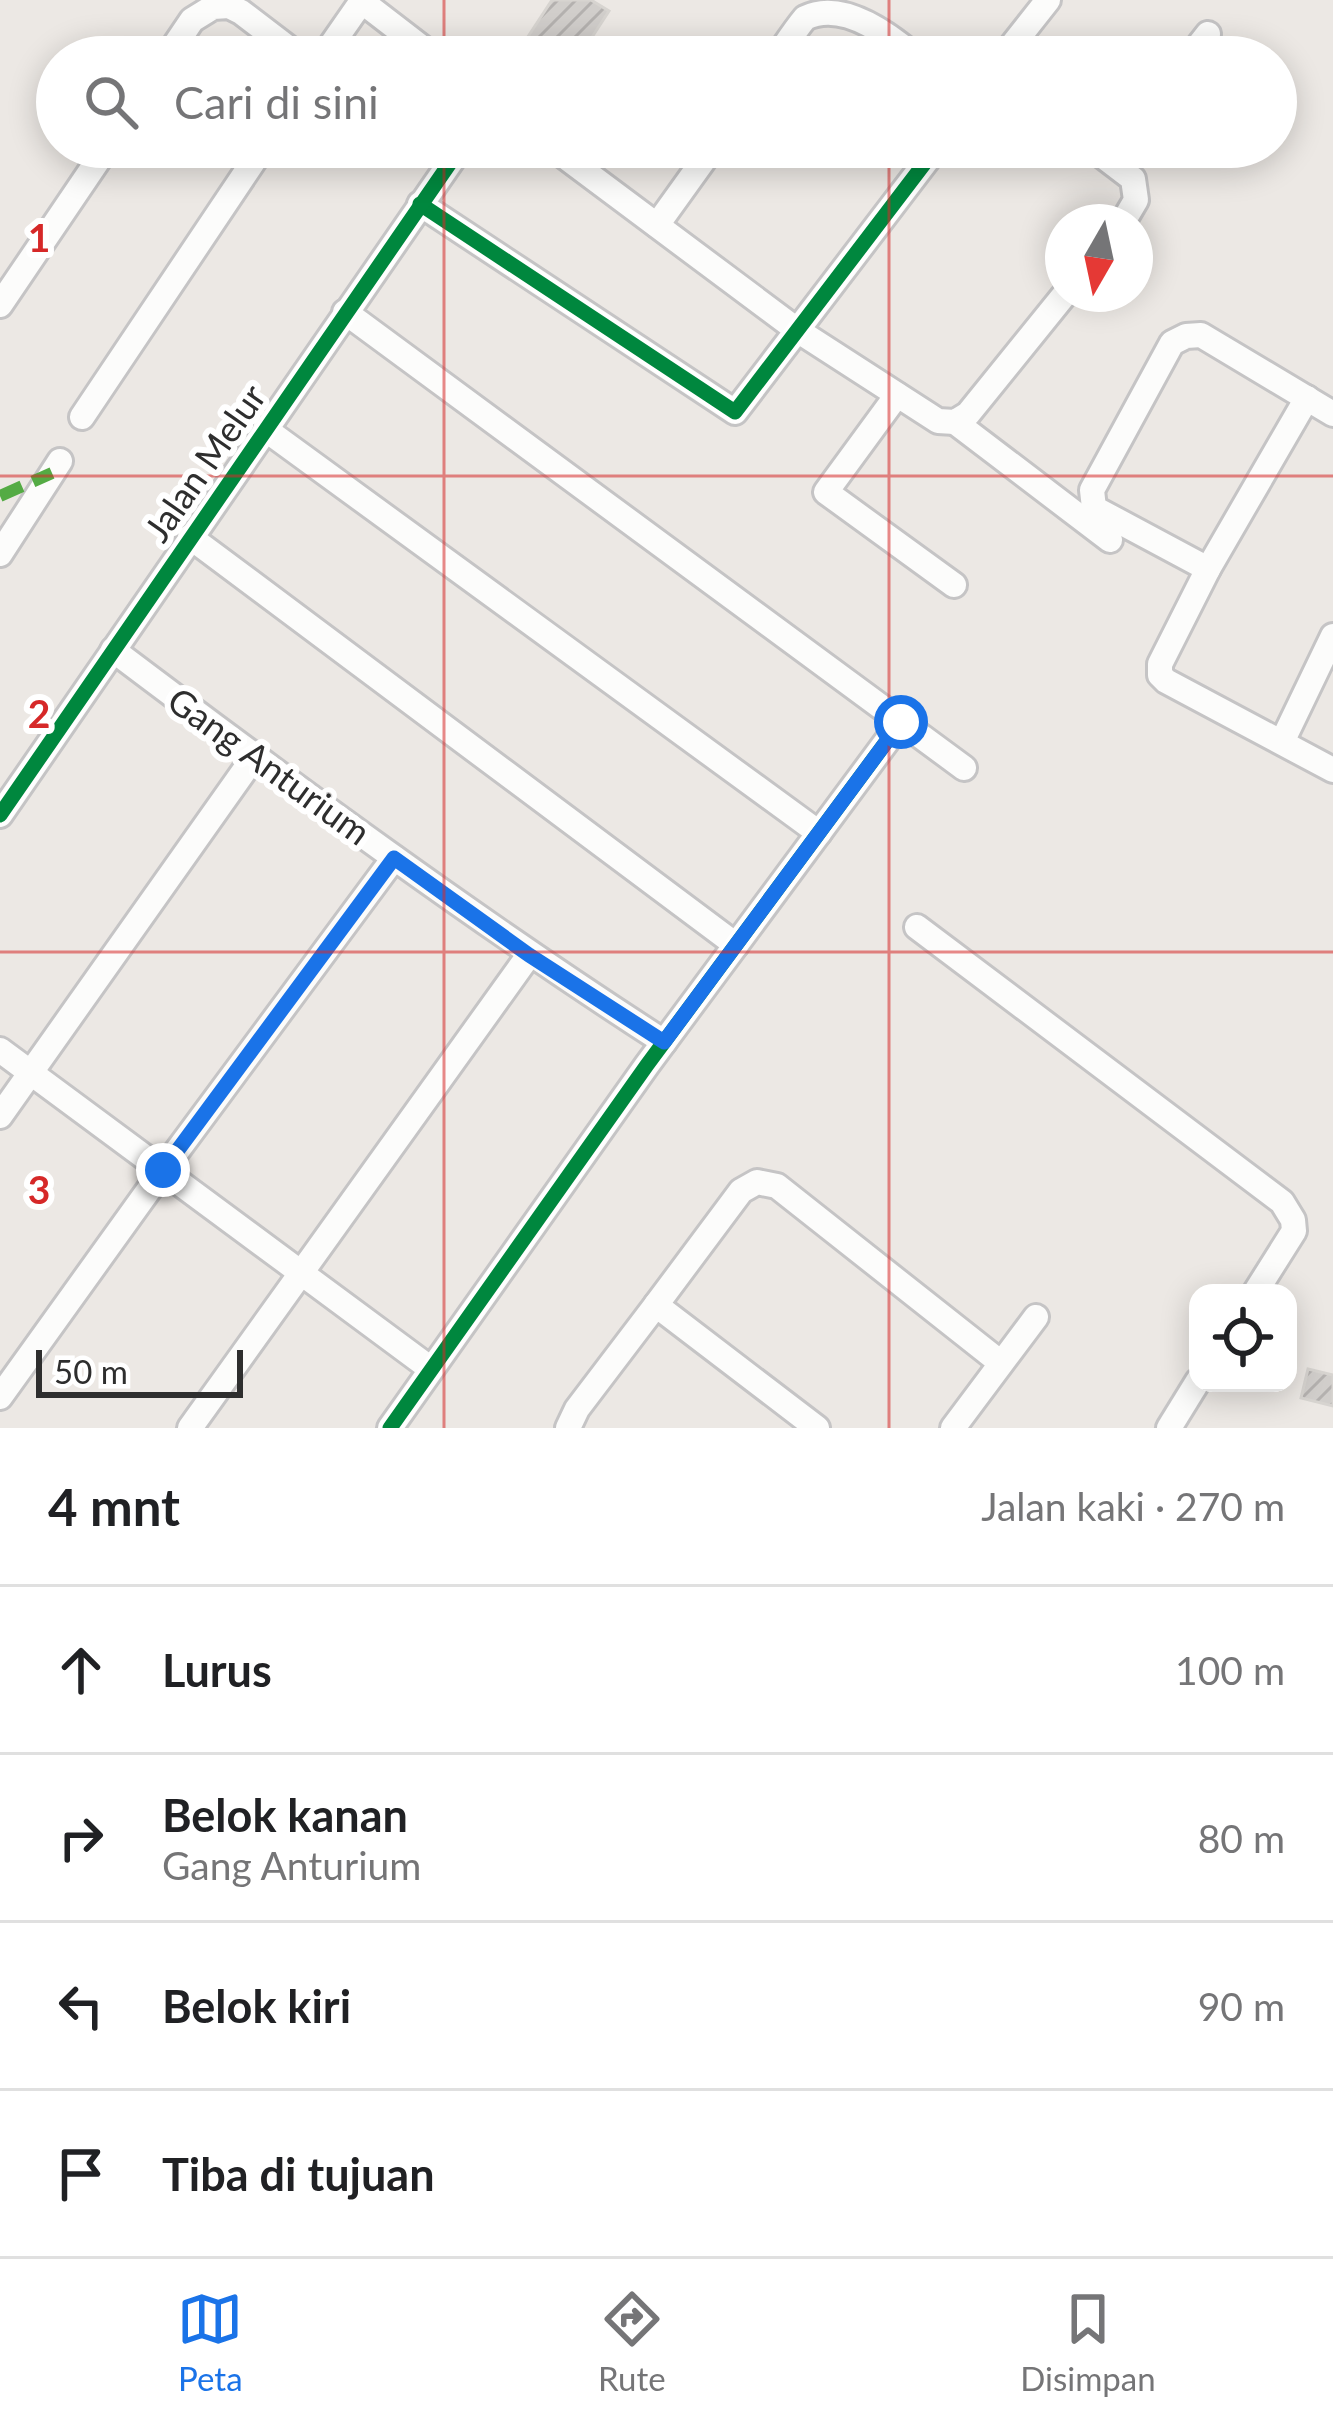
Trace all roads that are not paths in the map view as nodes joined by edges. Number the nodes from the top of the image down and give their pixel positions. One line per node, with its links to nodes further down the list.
1 (1048, 0): 9 (street)
2 (361, 1): 5 (street); 6 (street)
3 (181, 36): 4 (street)
4 (273, 36)
5 (337, 36)
6 (407, 36)
7 (792, 36): 8 (street)
8 (890, 36)
9 (1020, 36)
10 (93, 168): 20 (street)
11 (248, 168): 27 (street)
12 (446, 168): 17 (street, Jalan Melur)
13 (580, 168): 19 (street)
14 (698, 168): 19 (street)
15 (921, 168): 23 (street)
16 (1123, 168): 18 (street)
17 (420, 204): 22 (street, Jalan Melur); 23 (street)
18 (1132, 204)
19 (657, 225): 23 (street)
20 (0, 305)
21 (1050, 312): 28 (street)
22 (345, 313): 29 (street, Jalan Melur); 38 (street)
23 (797, 330): 24 (street)
24 (897, 395): 28 (street); 35 (street)
25 (1307, 398): 26 (street); 34 (street); 34 (street)
26 (1333, 414)
27 (82, 417)
28 (955, 422): 32 (street)
29 (265, 429): 31 (street, Jalan Melur); 44 (street)
30 (60, 460): 33 (street)
31 (190, 537): 37 (street, Jalan Melur); 47 (street)
32 (1110, 540)
33 (0, 554)
34 (1208, 569): 39 (street)
35 (954, 585)
36 (1333, 636): 39 (street)
37 (113, 650): 40 (street, Gang Anturium); 43 (street, Jalan Melur)
38 (901, 722): 41 (street); 44 (street)
39 (1282, 742): 42 (street)
40 (254, 758): 45 (street, Gang Anturium); 51 (street)
41 (964, 768)
42 (1333, 770)
43 (0, 815)
44 (819, 833): 47 (street)
45 (394, 858): 48 (street, Gang Anturium); 53 (street)
46 (917, 927): 55 (street)
47 (736, 944): 49 (street)
48 (529, 955): 49 (street, Gang Anturium); 54 (street)
49 (664, 1042): 59 (street)
50 (0, 1050): 51 (street)
51 (31, 1073): 52 (street); 53 (street)
52 (0, 1117)
53 (163, 1170): 54 (street); 61 (street)
54 (301, 1272): 59 (street); 62 (street)
55 (1261, 1284)
56 (656, 1305): 58 (street); 64 (street); 65 (street)
57 (1036, 1317): 58 (street)
58 (1001, 1363): 66 (street)
59 (431, 1369): 63 (street)
60 (1192, 1392): 67 (street)
61 (0, 1397)
62 (190, 1428)
63 (390, 1428)
64 (568, 1428)
65 (818, 1428)
66 (952, 1428)
67 (1169, 1428)

